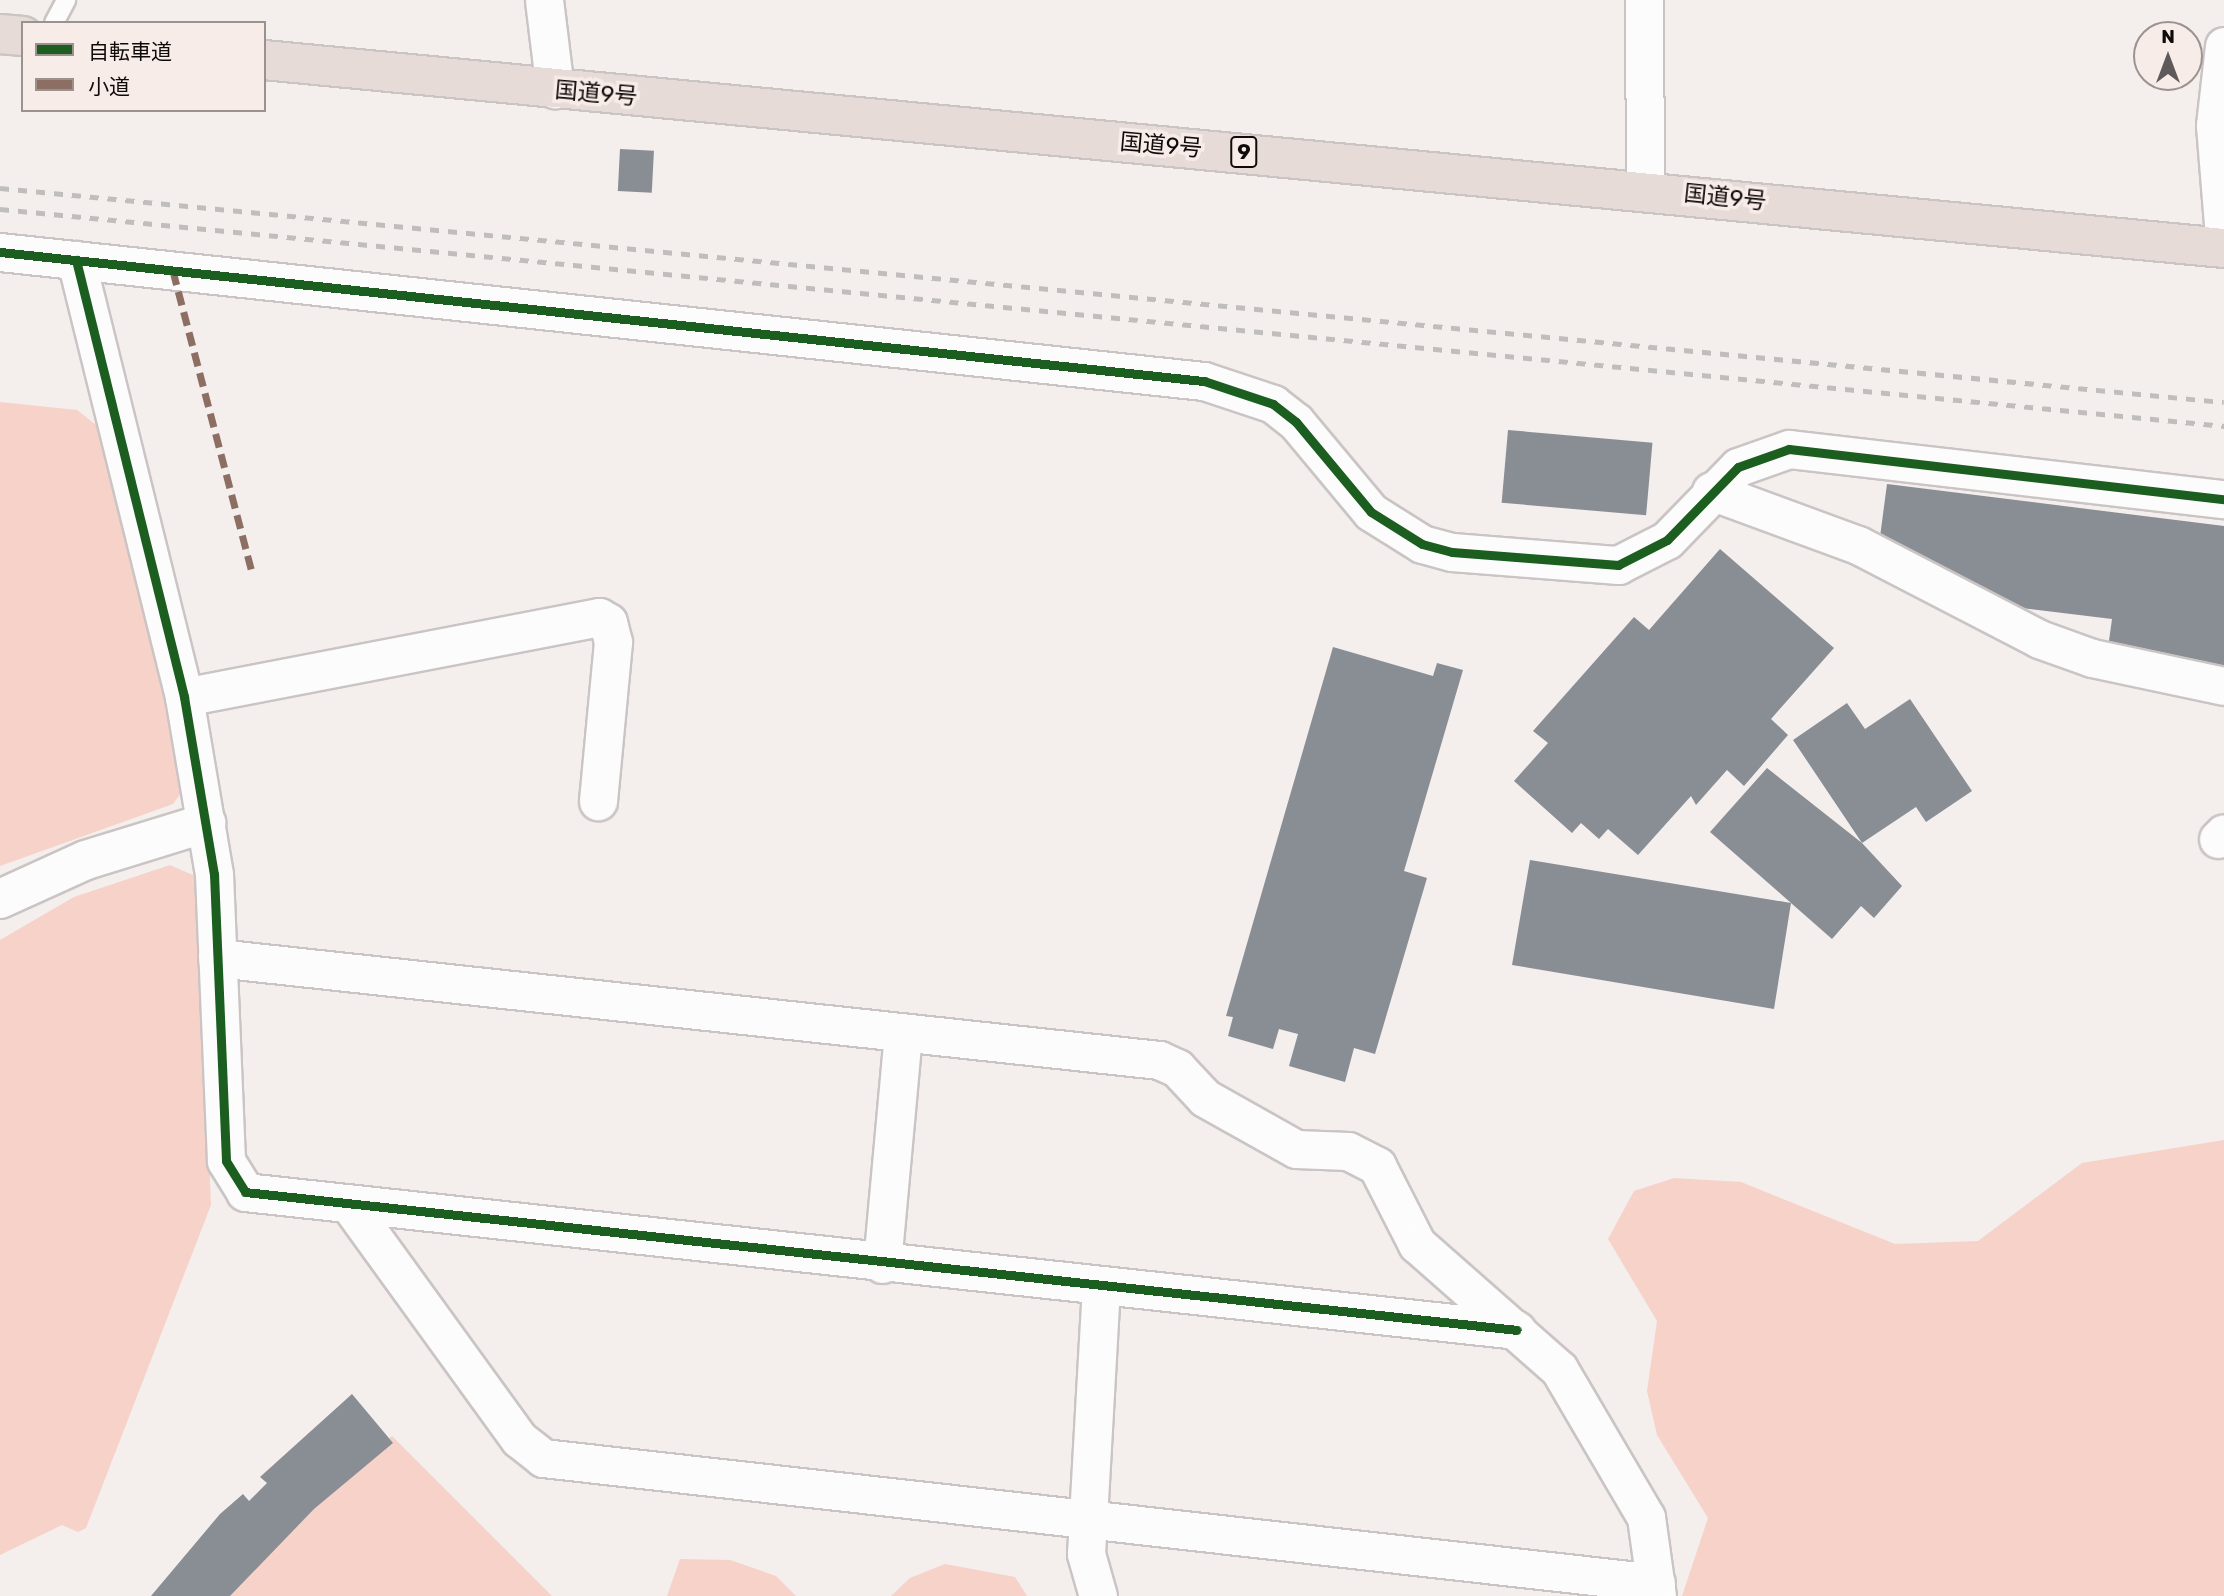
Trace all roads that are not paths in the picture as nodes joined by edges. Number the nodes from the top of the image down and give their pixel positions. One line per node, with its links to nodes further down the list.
1 (66, 0): 4 (lane)
2 (544, 0): 9 (street)
3 (1644, 0): 10 (street)
4 (55, 21)
5 (0, 34): 6 (highway)
6 (21, 36)
7 (2224, 46): 11 (street)
8 (266, 60): 9 (highway, 国道9号 / 9)
9 (555, 89): 10 (highway, 国道9号 / 9)
10 (1645, 189): 12 (highway, 国道9号 / 9)
11 (2224, 238)
12 (2224, 247)
13 (0, 252): 14 (street)
14 (76, 260): 15 (street); 18 (street)
15 (1711, 491): 16 (street); 17 (street)
16 (2224, 499)
17 (2224, 686)
18 (184, 697): 19 (street); 20 (street)
19 (598, 801)
20 (206, 823): 21 (street); 22 (street)
21 (0, 899)
22 (217, 958): 23 (street); 24 (street)
23 (903, 1033): 25 (street); 27 (street)
24 (351, 1207): 25 (street); 28 (street)
25 (882, 1264): 26 (street)
26 (1101, 1286): 27 (street); 28 (street)
27 (1517, 1330): 29 (street)
28 (1088, 1519): 29 (street); 30 (street)
29 (1657, 1590)
30 (1098, 1596)

